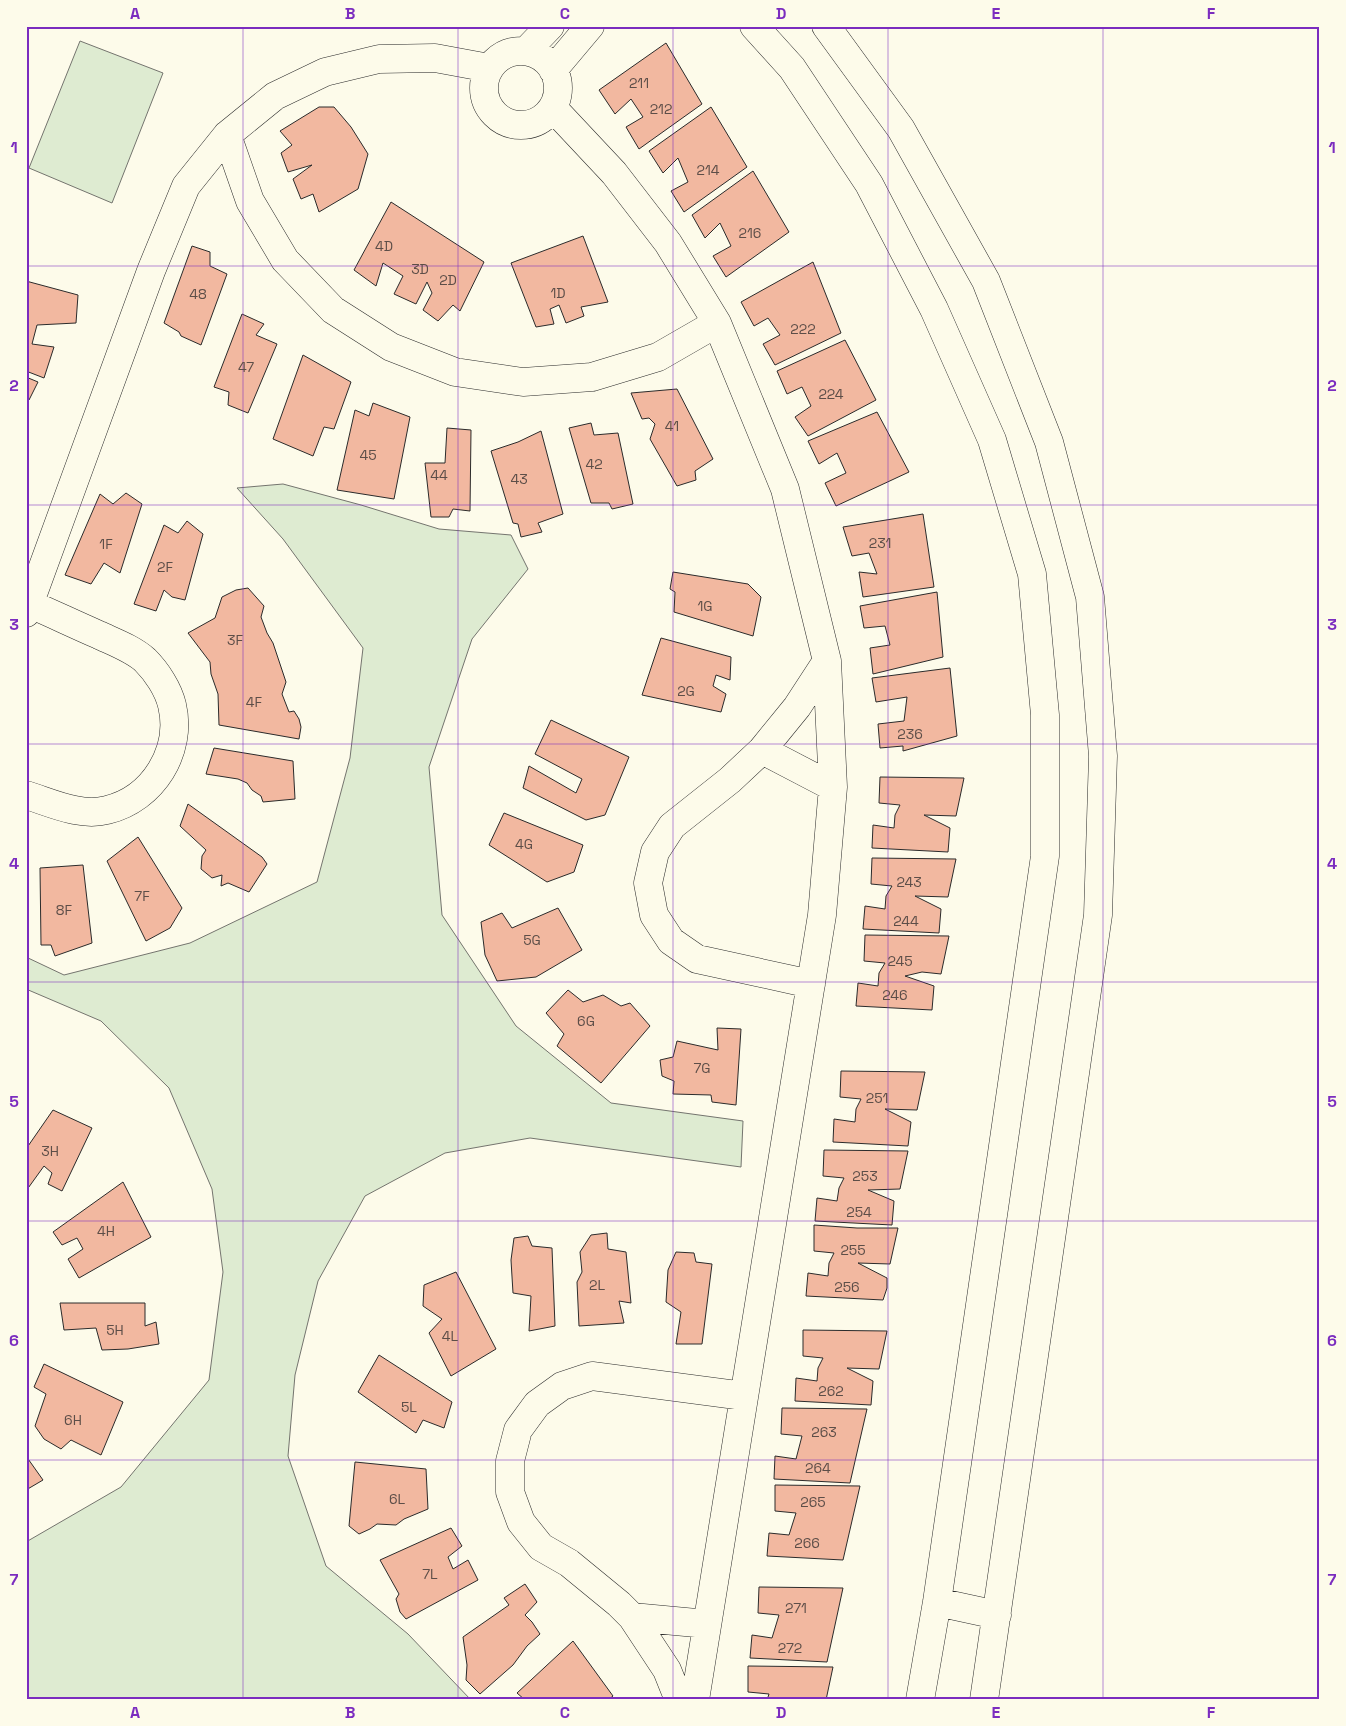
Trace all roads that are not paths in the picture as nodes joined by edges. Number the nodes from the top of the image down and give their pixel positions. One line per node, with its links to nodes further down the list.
1 (550, 26): 5 (street)
2 (590, 26): 7 (street)
3 (754, 26): 18 (street)
4 (826, 26): 19 (street)
5 (526, 51): 6 (street); 7 (street)
6 (489, 68): 8 (street); 9 (street)
7 (553, 70): 8 (street)
8 (553, 108): 10 (street)
9 (227, 135): 10 (street); 11 (street)
10 (717, 323): 12 (street)
11 (28, 608): 15 (street)
12 (827, 661): 13 (street); 14 (street)
13 (762, 750): 14 (street); 16 (street)
14 (833, 787): 16 (street)
15 (26, 795)
16 (811, 984): 17 (street)
17 (744, 1396): 20 (street); 21 (street)
18 (937, 1602): 19 (street); 24 (street)
19 (997, 1615): 25 (street)
20 (632, 1617): 21 (street); 22 (street)
21 (707, 1624): 23 (street)
22 (679, 1700)
23 (695, 1700)
24 (920, 1700)
25 (984, 1700)

